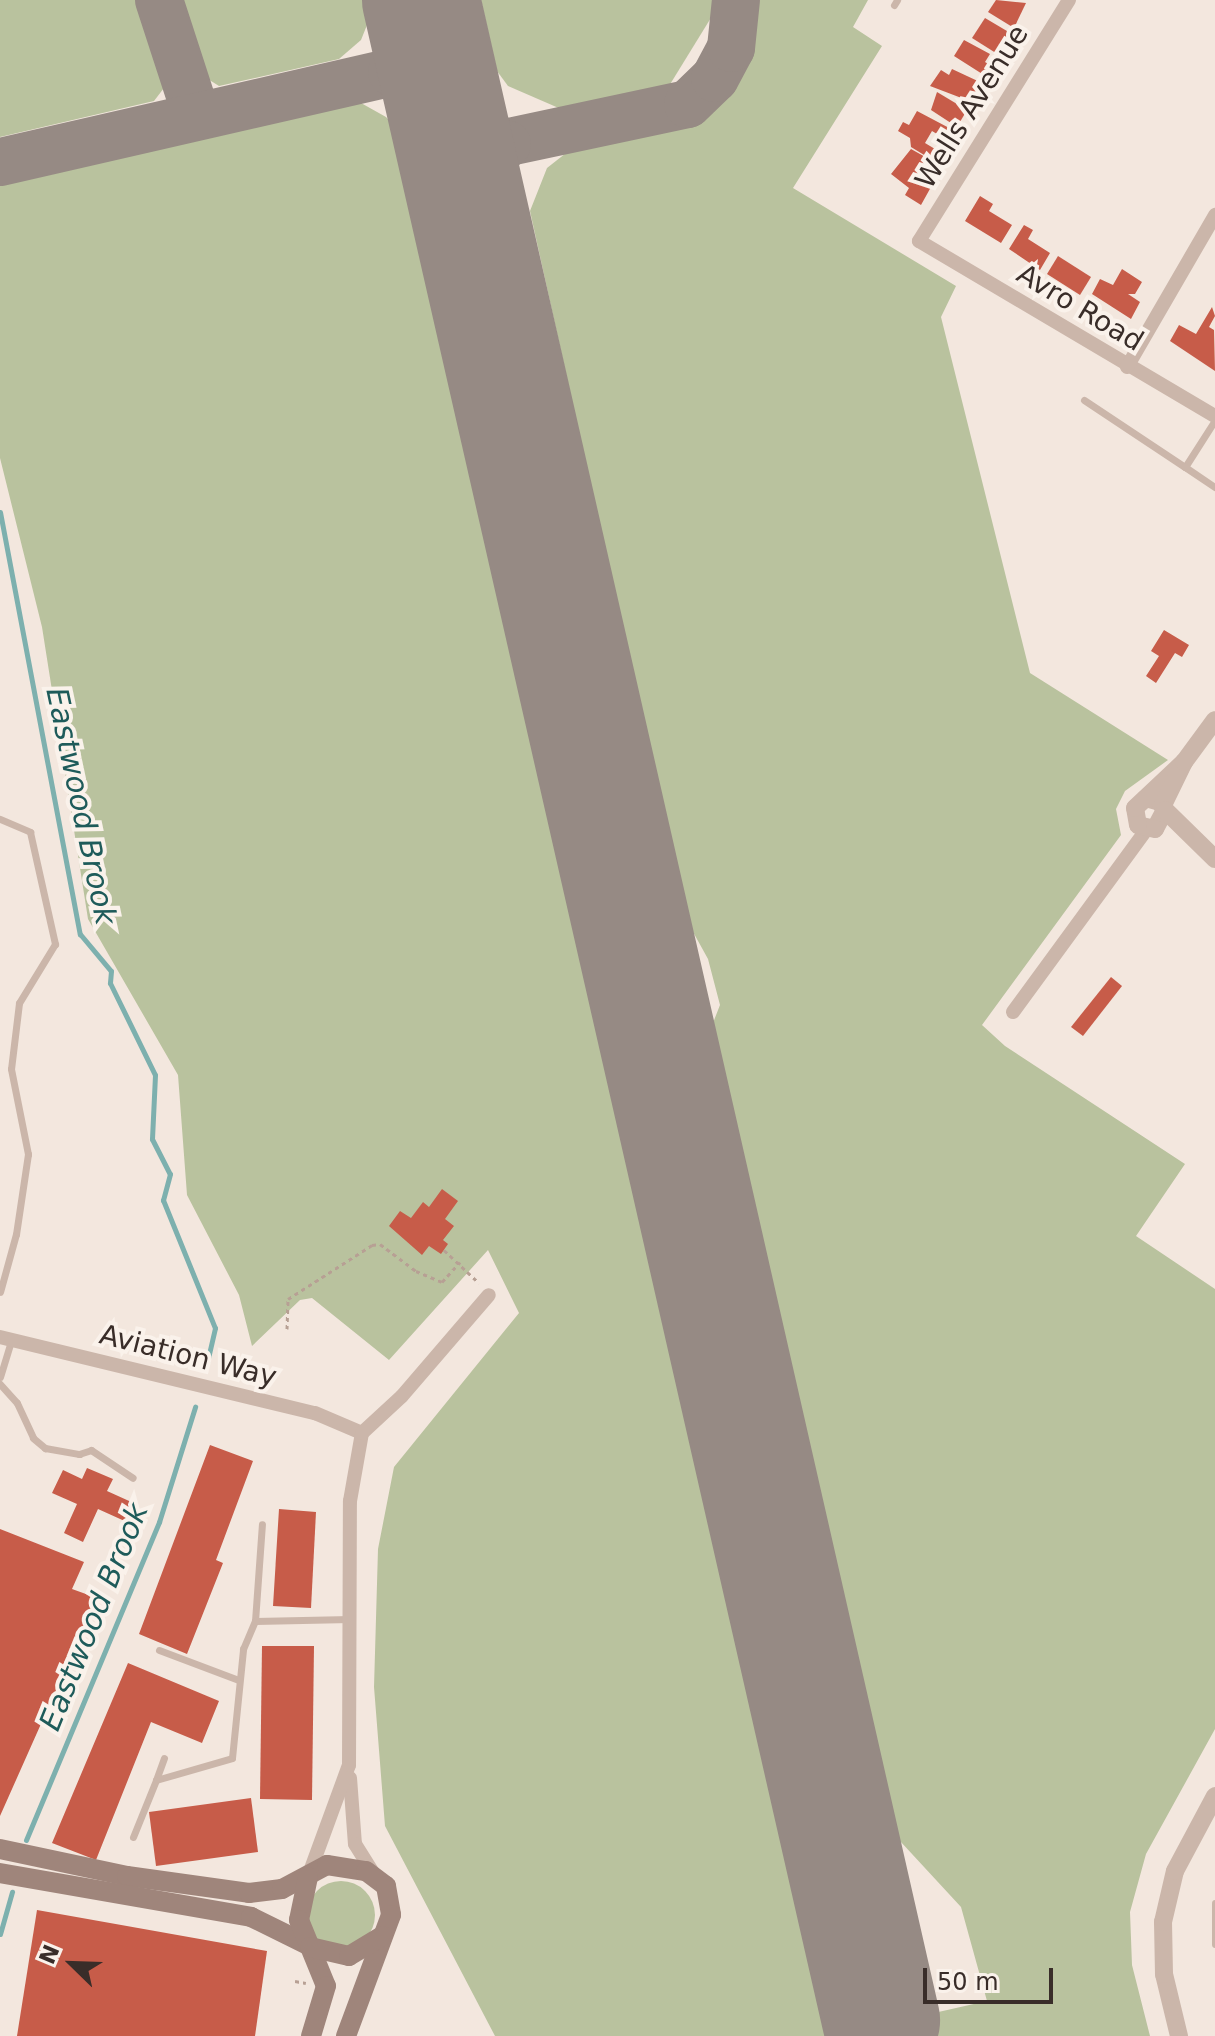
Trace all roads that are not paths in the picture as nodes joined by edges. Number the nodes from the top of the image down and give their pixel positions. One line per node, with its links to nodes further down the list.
1 (1069, 0): 3 (street, Wells Avenue)
2 (1215, 215): 4 (street)
3 (919, 241): 4 (street, Avro Road)
4 (1127, 367): 6 (street, Avro Road)
5 (1084, 400): 7 (lane)
6 (1215, 418): 7 (lane)
7 (1185, 467): 8 (lane)
8 (1215, 487)
9 (1215, 720): 10 (street)
10 (1158, 805): 12 (street); 12 (street); 13 (street)
11 (0, 819): 15 (lane)
12 (1145, 825): 13 (street); 14 (street)
13 (1211, 857)
14 (1013, 1012)
15 (0, 1292)
16 (489, 1295): 20 (street)
17 (5, 1339): 18 (lane); 20 (street, Aviation Way)
18 (0, 1377)
19 (0, 1384): 21 (lane)
20 (362, 1433): 23 (street)
21 (133, 1478)
22 (262, 1524): 24 (lane)
23 (351, 1619): 24 (lane); 28 (street)
24 (255, 1621): 26 (lane)
25 (159, 1650): 26 (lane)
26 (239, 1680): 29 (lane)
27 (164, 1758): 29 (lane)
28 (349, 1765): 34 (street); 35 (street)
29 (156, 1780): 31 (lane)
30 (1215, 1796): 42 (street)
31 (133, 1837)
32 (0, 1849): 34 (main road)
33 (0, 1873): 39 (main road)
34 (308, 1877): 35 (main road); 39 (main road)
35 (377, 1877): 37 (main road)
36 (1215, 1903): 38 (lane)
37 (389, 1925): 39 (main road); 41 (main road)
38 (1215, 1944)
39 (309, 1946): 40 (main road)
40 (311, 2036)
41 (346, 2036)
42 (1179, 2036)

